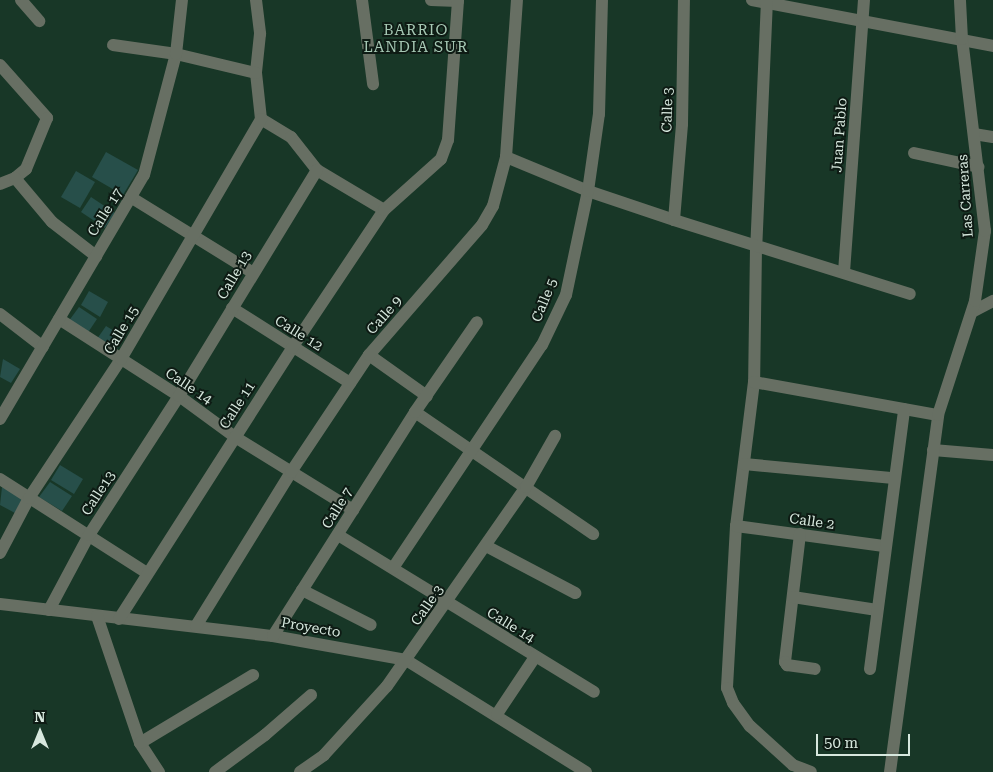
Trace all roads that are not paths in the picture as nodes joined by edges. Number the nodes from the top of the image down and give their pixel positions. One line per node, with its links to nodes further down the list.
1 (22, 0): 14 (street)
2 (182, 0): 19 (street, Calle 17)
3 (256, 0): 21 (street)
4 (362, 0): 22 (street)
5 (431, 0): 6 (street)
6 (458, 0): 34 (street, Calle 11)
7 (517, 0): 27 (street, Calle 9)
8 (602, 0): 32 (street, Calle 5)
9 (684, 0): 35 (street, Calle 3)
10 (752, 0): 13 (street)
11 (864, 0): 15 (street, Juan Pablo)
12 (960, 0): 16 (street, Las Carreras)
13 (767, 1): 15 (street); 38 (street)
14 (39, 21)
15 (862, 21): 16 (street); 41 (street, Juan Pablo)
16 (962, 39): 18 (street); 24 (street, Las Carreras)
17 (113, 45): 19 (street)
18 (993, 46)
19 (176, 54): 21 (street); 33 (street, Calle 17)
20 (0, 65): 30 (street)
21 (256, 74): 23 (street)
22 (373, 84)
23 (261, 119): 29 (street); 37 (street, Calle 15)
24 (974, 134): 25 (street); 28 (street, Las Carreras)
25 (993, 137)
26 (914, 153): 28 (street)
27 (506, 157): 32 (street); 51 (street, Calle 9)
28 (979, 167): 36 (street, Las Carreras)
29 (317, 170): 34 (street); 40 (street, Calle 13)
30 (15, 178): 31 (street); 39 (street)
31 (0, 184)
32 (588, 191): 35 (street); 63 (street, Calle 5)
33 (132, 198): 37 (street); 39 (street, Calle 17)
34 (384, 210): 50 (street, Calle 11)
35 (674, 220): 38 (street)
36 (989, 232): 45 (street, Las Carreras)
37 (193, 236): 40 (street); 52 (street, Calle 15)
38 (756, 247): 41 (street); 53 (street)
39 (96, 256): 47 (street, Calle 17)
40 (252, 272): 44 (street, Calle 13)
41 (844, 272): 42 (street)
42 (910, 294)
43 (993, 301): 45 (street)
44 (232, 308): 50 (street, Calle 12); 55 (street, Calle 13)
45 (972, 312): 59 (street, Las Carreras)
46 (0, 314): 49 (street)
47 (60, 320): 49 (street, Calle 17); 52 (street, Calle 14)
48 (477, 322): 56 (street, Calle 7)
49 (43, 346): 60 (street, Calle 17)
50 (292, 348): 54 (street, Calle 12); 62 (street, Calle 11)
51 (369, 355): 54 (street, Calle 9); 56 (street)
52 (121, 359): 55 (street, Calle 14); 71 (street, Calle 15)
53 (754, 382): 57 (street); 66 (street)
54 (350, 383): 67 (street, Calle 9)
55 (179, 396): 62 (street, Calle 14); 76 (street, Calle13)
56 (427, 396): 58 (street, Calle 7)
57 (904, 408): 59 (street); 68 (street)
58 (415, 412): 63 (street); 72 (street, Calle 7)
59 (938, 415): 64 (street, Las Carreras)
60 (0, 419)
61 (555, 436): 70 (street, Calle 3)
62 (235, 437): 67 (street, Calle 14); 82 (street, Calle 11)
63 (473, 449): 70 (street); 81 (street, Calle 5)
64 (933, 450): 65 (street); 109 (street, Las Carreras)
65 (993, 456)
66 (744, 464): 68 (street); 73 (street)
67 (291, 472): 72 (street, Calle 14); 93 (street, Calle 9)
68 (894, 478): 79 (street)
69 (0, 479): 71 (street)
70 (526, 487): 74 (street); 78 (street, Calle 3)
71 (29, 498): 76 (street); 80 (street, Calle 15)
72 (353, 510): 77 (street, Calle 7)
73 (736, 526): 75 (street, Calle 2); 108 (street)
74 (592, 534)
75 (800, 534): 79 (street, Calle 2); 85 (street)
76 (90, 535): 82 (street); 88 (street, Calle13)
77 (338, 535): 81 (street, Calle 14); 83 (street, Calle 7)
78 (486, 546): 84 (street); 87 (street, Calle 3)
79 (884, 546): 89 (street)
80 (0, 553)
81 (393, 568): 87 (street, Calle 14)
82 (147, 573): 91 (street, Calle 11)
83 (302, 590): 92 (street); 94 (street, Calle 7)
84 (576, 593)
85 (793, 597): 89 (street); 97 (street)
86 (0, 604): 88 (street, Proyecto)
87 (447, 604): 95 (street, Calle 14); 96 (street, Calle 3)
88 (49, 610): 90 (street, Proyecto)
89 (877, 610): 98 (street)
90 (97, 616): 91 (street, Proyecto); 103 (street)
91 (119, 618): 93 (street, Proyecto)
92 (371, 625)
93 (196, 626): 94 (street, Proyecto)
94 (273, 636): 96 (street, Proyecto)
95 (535, 657): 100 (street, Calle 14); 102 (street)
96 (406, 660): 102 (street, Proyecto); 106 (street, Calle 3)
97 (815, 669)
98 (870, 669)
99 (254, 675): 103 (street)
100 (594, 692)
101 (311, 695): 105 (street)
102 (497, 714): 107 (street, Proyecto)
103 (140, 743): 104 (street)
104 (159, 772)
105 (215, 772)
106 (300, 772)
107 (586, 772)
108 (811, 772)
109 (890, 772)

